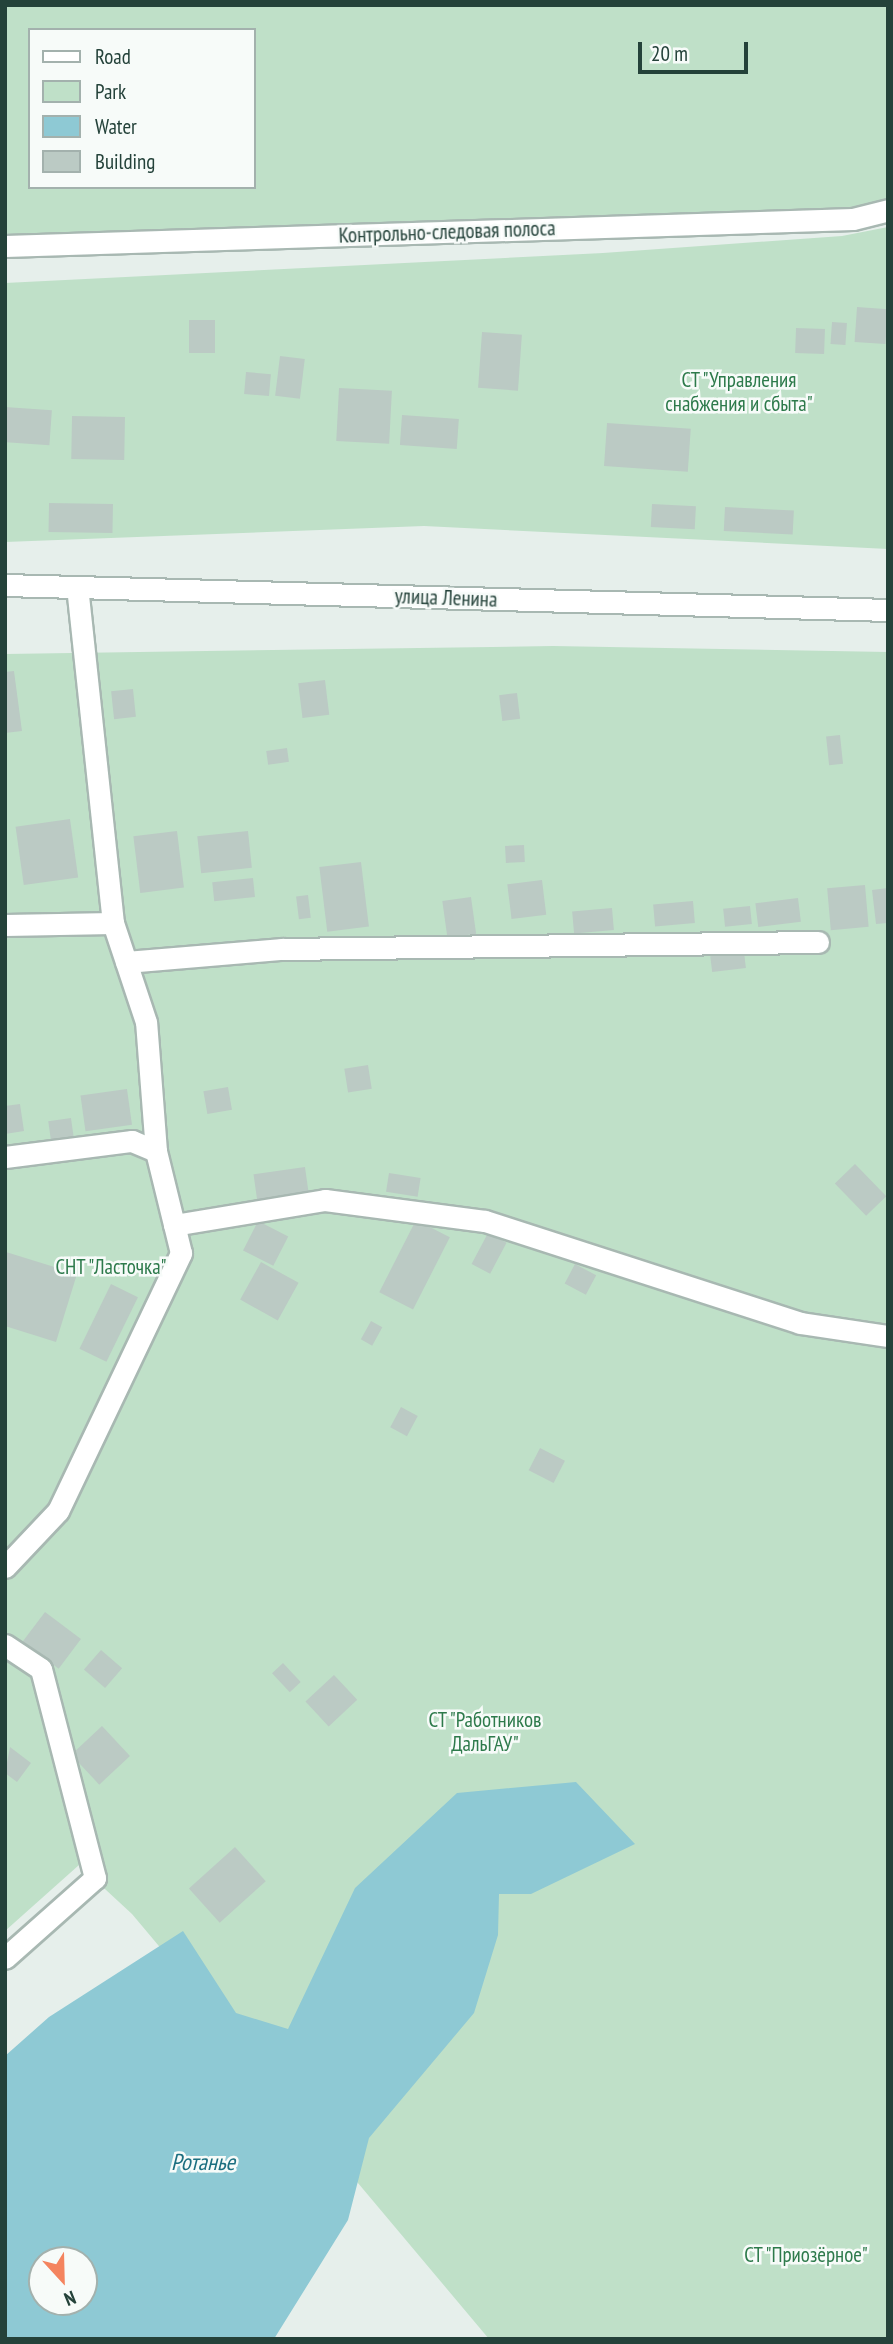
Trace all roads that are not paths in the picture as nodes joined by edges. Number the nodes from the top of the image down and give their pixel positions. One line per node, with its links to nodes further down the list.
1 (888, 209): 2 (street, Контрольно-следовая полоса)
2 (5, 246)
3 (5, 585): 4 (street, улица Ленина)
4 (77, 588): 5 (street, улица Ленина); 6 (street)
5 (888, 611)
6 (113, 923): 7 (street); 9 (street)
7 (5, 925)
8 (818, 942): 9 (street)
9 (126, 962): 10 (street)
10 (156, 1151): 11 (street); 12 (street)
11 (5, 1157)
12 (174, 1225): 13 (street); 14 (street)
13 (888, 1336)
14 (5, 1567)
15 (5, 1645): 16 (street)
16 (5, 1958)

